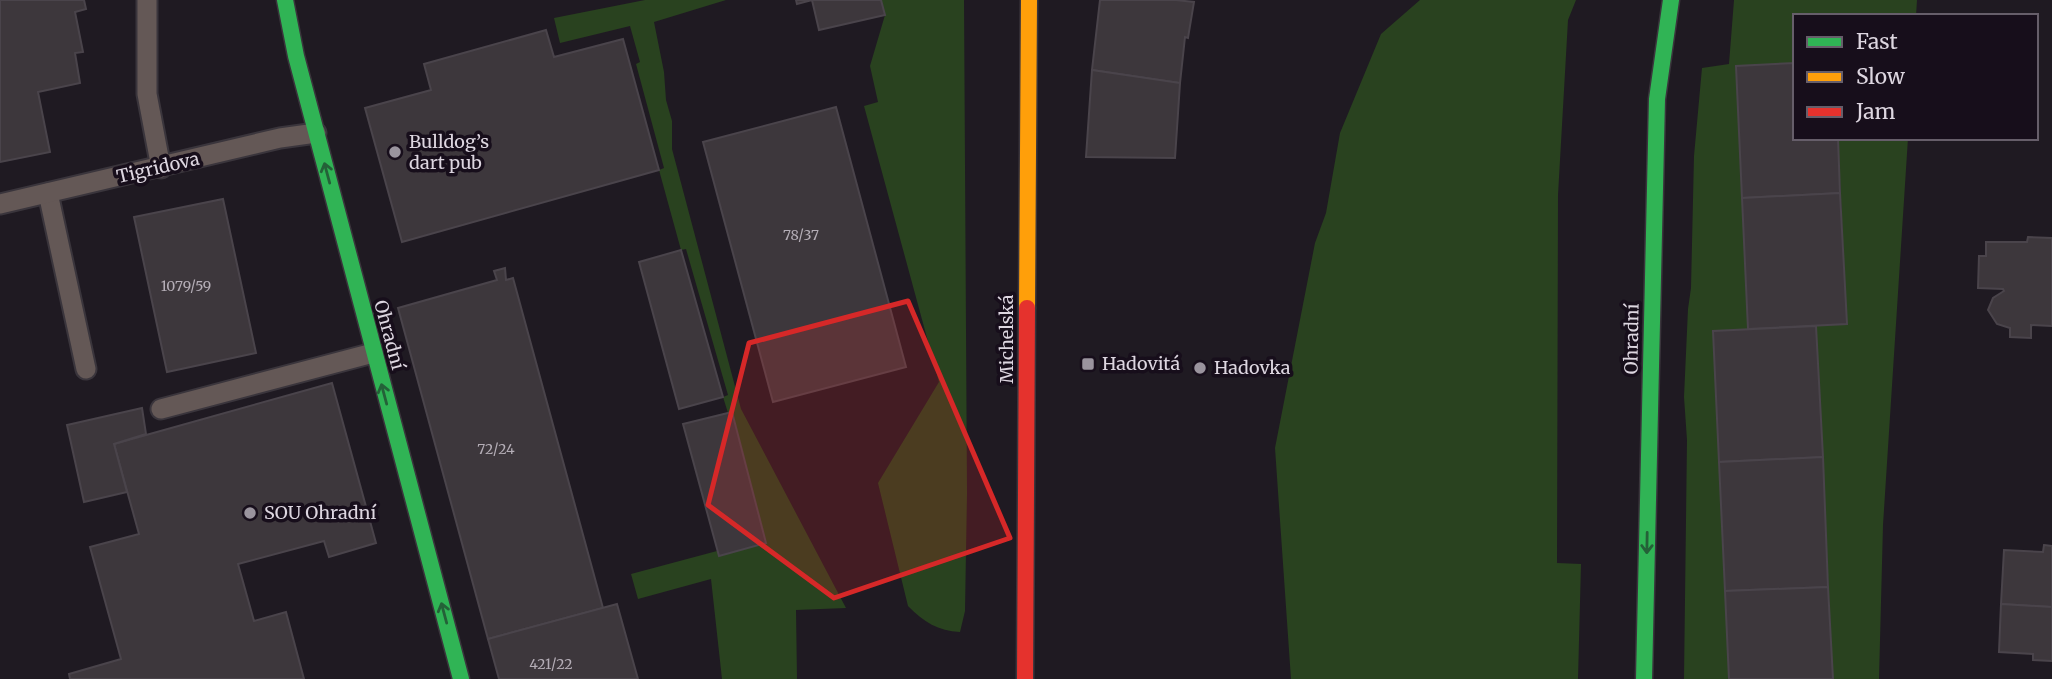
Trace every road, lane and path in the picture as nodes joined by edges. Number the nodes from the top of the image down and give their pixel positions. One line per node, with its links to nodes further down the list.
1 (147, 0): 6 (lane)
2 (285, 0): 5 (street, Ohradní)
3 (1029, 0): 13 (street, Michelská)
4 (1671, 0): 14 (street, Ohradní, one-way to 14)
5 (316, 133): 6 (lane, Tigridova); 9 (street, Ohradní, one-way to 5)
6 (161, 168): 7 (lane, Tigridova)
7 (48, 193): 8 (lane, Tigridova); 10 (lane)
8 (0, 204)
9 (373, 353): 11 (lane); 12 (street, Ohradní, one-way to 9)
10 (86, 369)
11 (161, 409)
12 (461, 679)
13 (1025, 679)
14 (1644, 679)

